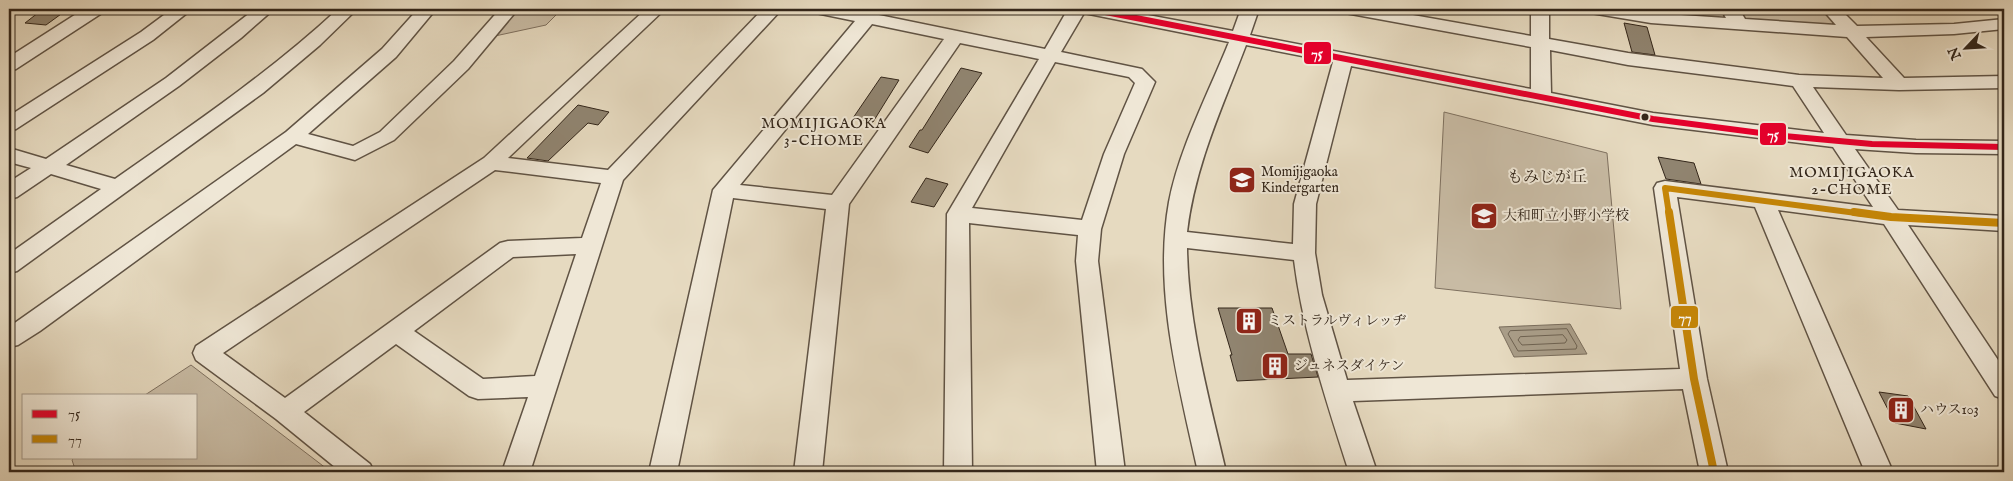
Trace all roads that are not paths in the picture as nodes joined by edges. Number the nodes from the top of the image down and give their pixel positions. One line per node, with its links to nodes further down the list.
1 (96, 9): 26 (street)
2 (182, 9): 31 (street)
3 (264, 9): 37 (street)
4 (348, 9): 39 (street)
5 (427, 9): 32 (street)
6 (509, 9): 32 (street)
7 (656, 9): 36 (street)
8 (773, 9): 38 (street)
9 (822, 9): 17 (street)
10 (1077, 9): 24 (street)
11 (1090, 9): 22 (street)
12 (1250, 9): 22 (street)
13 (1350, 9): 23 (street)
14 (1540, 9): 23 (street)
15 (1597, 9): 18 (street)
16 (1831, 9): 20 (street)
17 (872, 13): 21 (street); 40 (street)
18 (1734, 16): 20 (street)
19 (2004, 24): 20 (street)
20 (1852, 32): 29 (street)
21 (955, 36): 24 (street); 43 (street)
22 (1239, 39): 25 (street); 48 (street)
23 (1540, 44): 27 (street); 30 (street)
24 (1049, 56): 44 (street); 47 (street)
25 (1343, 59): 30 (street); 50 (street)
26 (9, 64)
27 (1798, 81): 29 (street); 33 (street)
28 (2004, 82): 29 (street)
29 (1899, 84)
30 (1541, 97): 33 (street)
31 (9, 125)
32 (293, 137): 53 (street)
33 (1841, 142): 34 (street); 45 (street)
34 (2004, 147)
35 (9, 155): 37 (street)
36 (491, 163): 38 (street); 58 (street)
37 (48, 166): 39 (street); 41 (street)
38 (613, 178): 49 (street)
39 (119, 187): 51 (street)
40 (724, 190): 43 (street); 61 (street)
41 (9, 192)
42 (1762, 202): 45 (street); 54 (street); 68 (street)
43 (838, 203): 62 (street)
44 (958, 214): 47 (street); 63 (street)
45 (1891, 217): 46 (street); 56 (street)
46 (2004, 223)
47 (1090, 229): 64 (street)
48 (1176, 239): 50 (street); 65 (street)
49 (591, 246): 52 (street); 55 (street)
50 (1304, 253): 57 (street)
51 (9, 265)
52 (396, 332): 55 (street); 58 (street)
53 (9, 338)
54 (1694, 379): 57 (street); 67 (street)
55 (544, 386): 60 (street)
56 (2004, 389)
57 (1337, 391): 66 (street)
58 (285, 412): 59 (street)
59 (360, 472)
60 (516, 472)
61 (663, 472)
62 (808, 472)
63 (958, 472)
64 (1111, 472)
65 (1212, 472)
66 (1363, 472)
67 (1714, 472)
68 (1879, 472)

